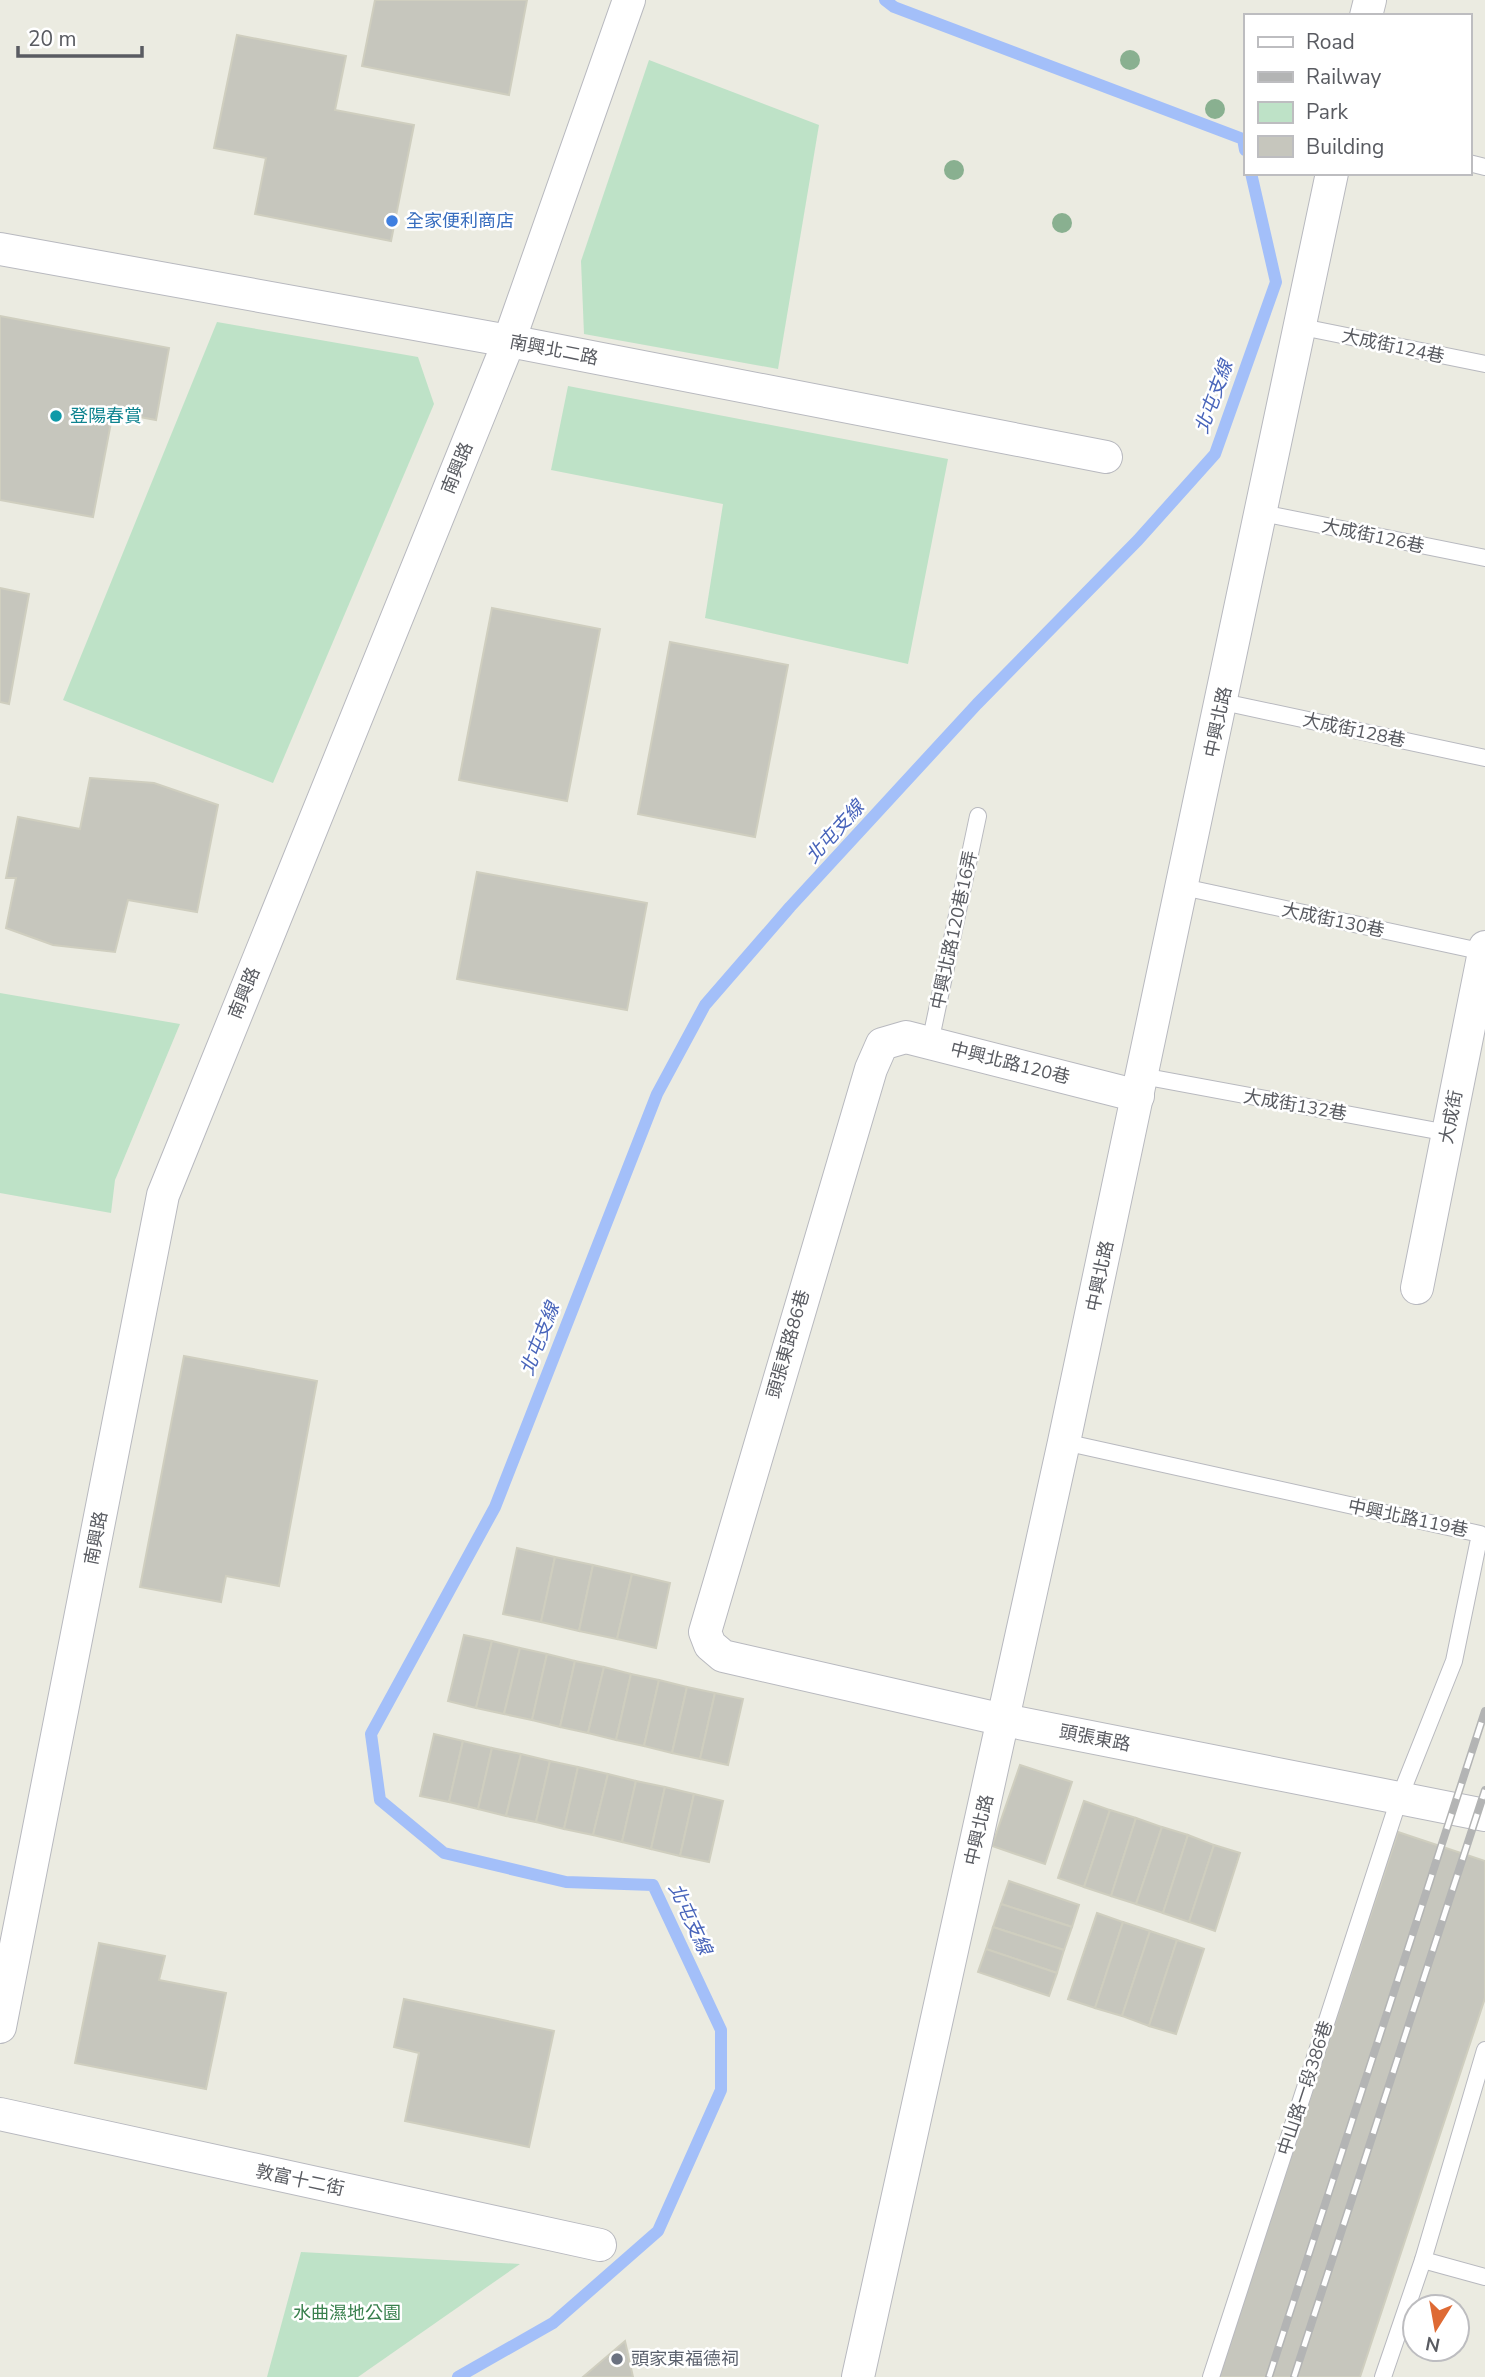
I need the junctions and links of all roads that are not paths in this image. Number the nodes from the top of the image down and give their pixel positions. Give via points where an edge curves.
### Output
1 (629, 0) edge
2 (1332, 175) edge
3 (0, 249) edge
4 (1302, 327) junction
5 (509, 341) junction
6 (1485, 364) edge
7 (1106, 457) dead end
8 (1262, 513) junction
9 (1485, 558) edge
10 (1223, 702) junction
11 (1485, 758) edge
12 (978, 817) dead end
13 (1183, 887) junction
14 (1484, 950) edge
15 (930, 1043) junction
16 (882, 1044) joint
17 (1140, 1086) junction
18 (1448, 1133) junction
19 (1417, 1288) dead end
20 (1064, 1442) junction
21 (710, 1645) joint
22 (1004, 1720) junction
23 (1399, 1799) junction
24 (1485, 1815) edge
25 (0, 2027) edge
26 (1485, 2053) edge
27 (0, 2114) edge
28 (600, 2245) dead end
29 (1423, 2260) junction
30 (1485, 2277) edge
31 (858, 2377) edge
32 (1211, 2377) edge
33 (1383, 2377) edge

1 - 5 street, 南興路
2 - 4 street, 中興北路
3 - 5 street, 南興北二路
4 - 6 lane, 大成街124巷
4 - 8 street, 中興北路
5 - 7 street, 南興北二路
5 - 25 street, 南興路 via 163,1195
8 - 9 lane, 大成街126巷
8 - 10 street, 中興北路
10 - 11 lane, 大成街128巷
10 - 13 street, 中興北路
12 - 15 lane, 中興北路120巷16弄
13 - 14 lane, 大成街130巷
13 - 17 street, 中興北路
14 - 18 street, 大成街
15 - 16 street, 中興北路120巷 via 906,1037
15 - 17 street, 中興北路120巷
16 - 21 street, 頭張東路86巷 via 813,1259 705,1632
17 - 18 lane, 大成街132巷
17 - 20 street, 中興北路
18 - 19 street, 大成街
20 - 22 street, 中興北路
20 - 23 lane, 中興北路119巷 via 1480,1534 1454,1661
21 - 22 street, 頭張東路 via 723,1656
22 - 23 street, 頭張東路
22 - 31 street, 中興北路
23 - 24 street, 頭張東路
23 - 32 lane, 中山路一段386巷
26 - 29 lane
27 - 28 street, 敦富十二街
29 - 30 lane
29 - 33 lane

